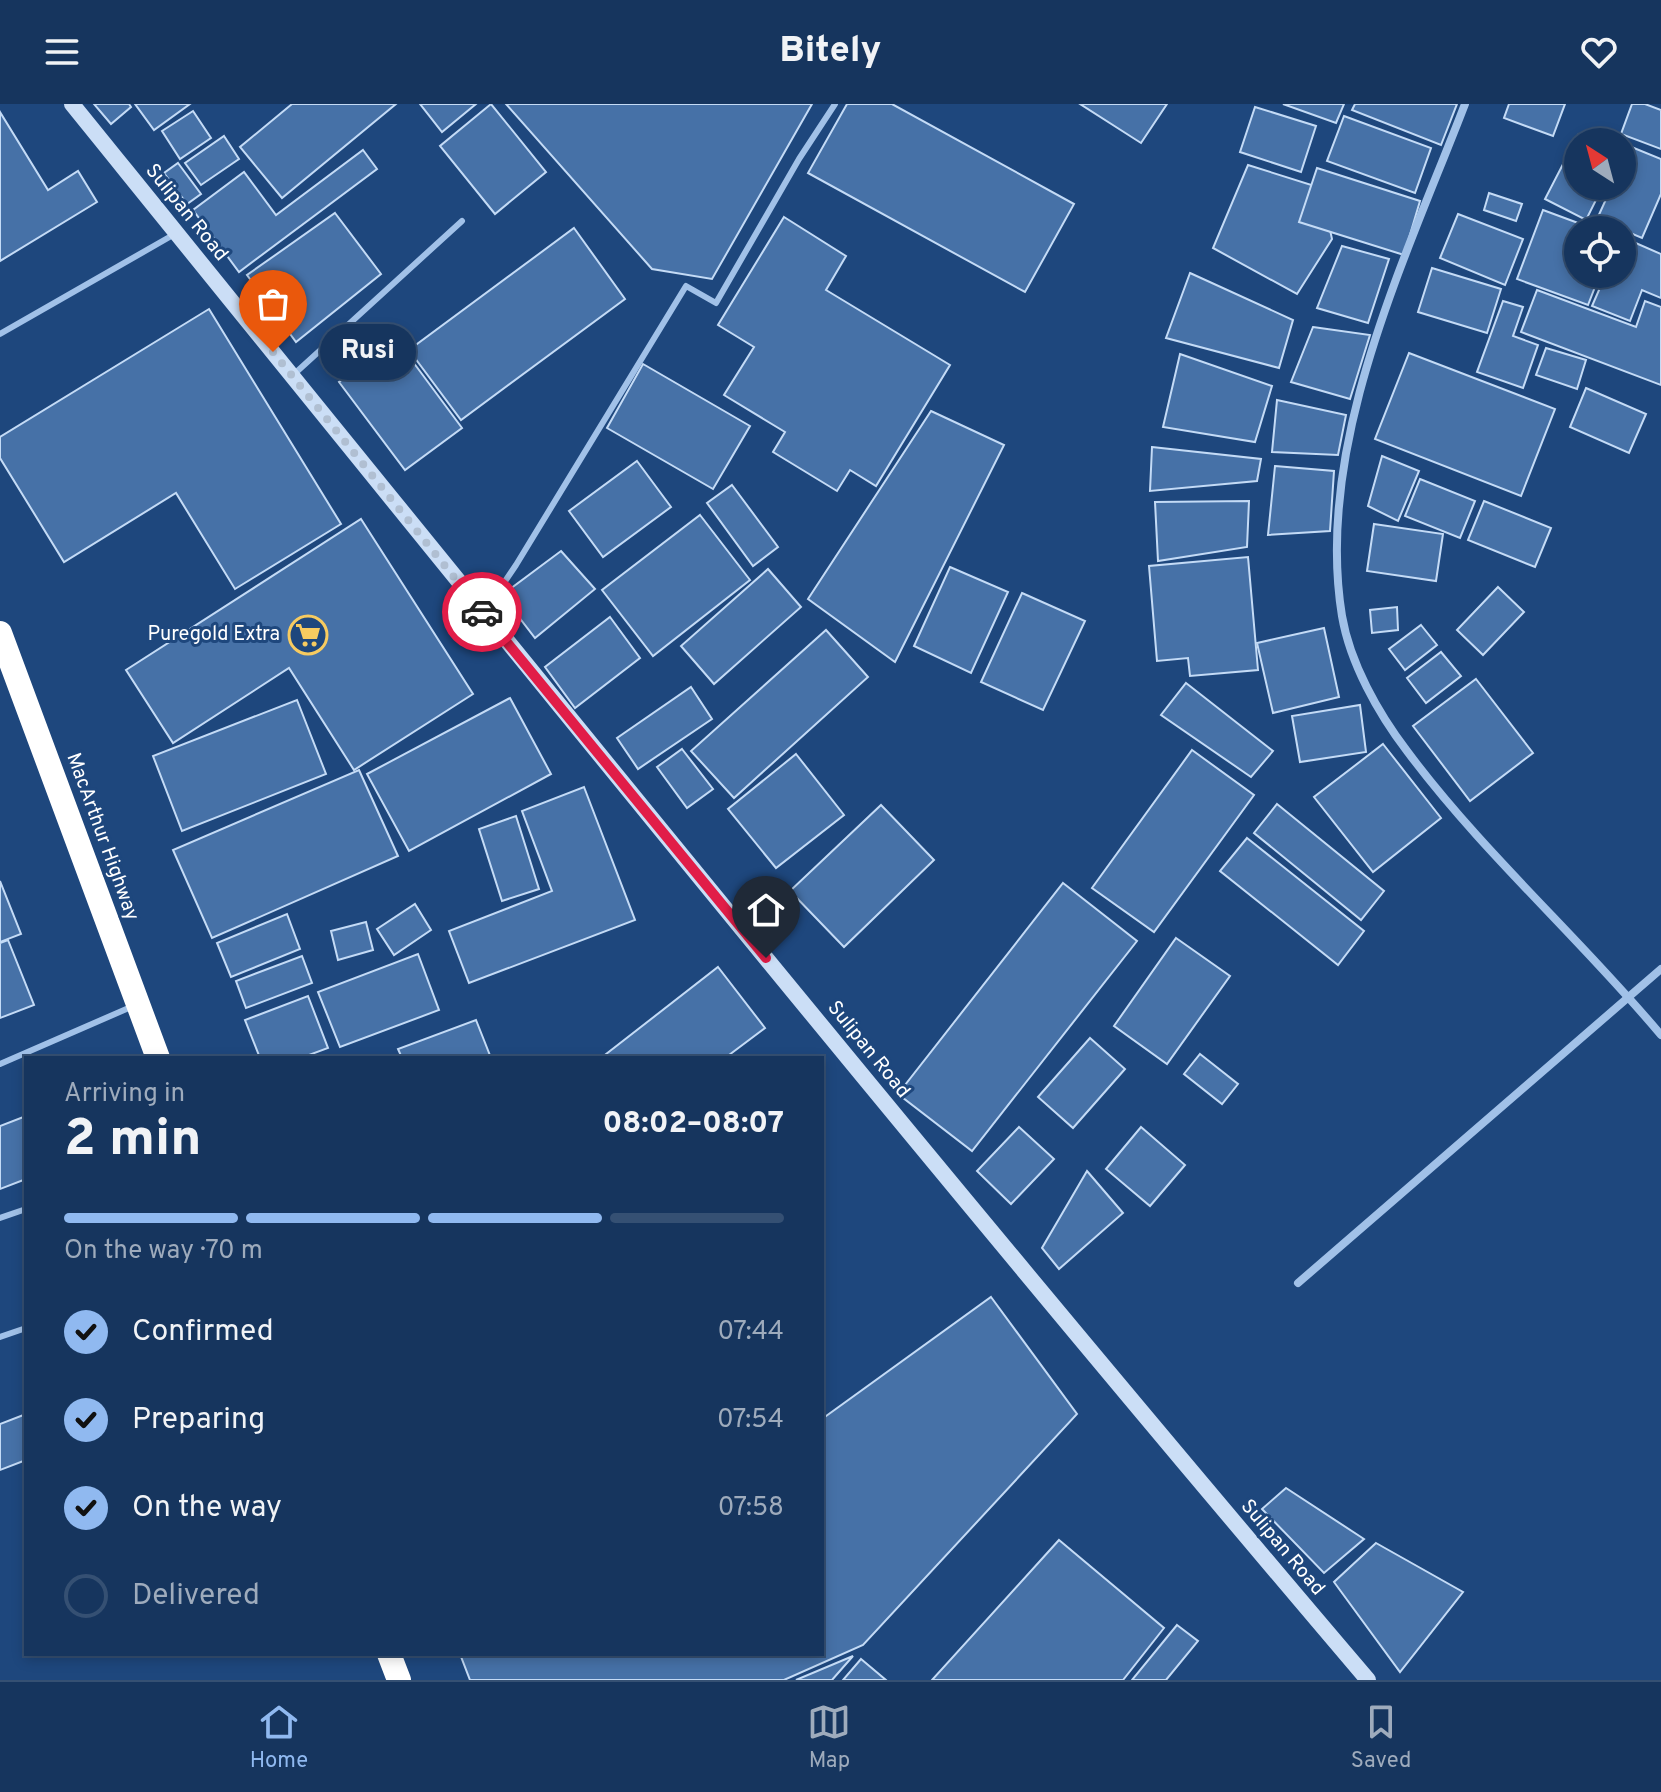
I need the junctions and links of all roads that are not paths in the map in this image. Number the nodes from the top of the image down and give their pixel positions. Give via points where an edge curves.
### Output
1 (72, 104) edge
2 (835, 104) edge
3 (1465, 104) edge
4 (462, 221) dead end
5 (176, 233) junction
6 (0, 334) edge
7 (292, 376) junction
8 (483, 614) junction
9 (0, 633) edge
10 (1661, 969) edge
11 (1629, 996) junction
12 (138, 1004) junction
13 (1661, 1035) edge
14 (157, 1056) edge
15 (0, 1064) edge
16 (24, 1210) edge
17 (0, 1218) edge
18 (1298, 1283) dead end
19 (24, 1329) edge
20 (0, 1337) edge
21 (390, 1656) edge
22 (399, 1680) edge
23 (1368, 1680) edge

1 - 5 street, Sulipan Road
2 - 8 lane via 716,303 686,286
3 - 11 street via 1386,309 1352,426 1340,508 1343,618 1375,701 1405,748 1452,808
4 - 7 lane
5 - 6 lane
5 - 7 street, Sulipan Road
7 - 8 street, Sulipan Road
8 - 23 street, Sulipan Road via 1140,1412
9 - 12 highway, MacArthur Highway
10 - 11 street
11 - 13 street
11 - 18 street
12 - 14 highway, MacArthur Highway
12 - 15 lane
16 - 17 lane
19 - 20 lane
21 - 22 highway

